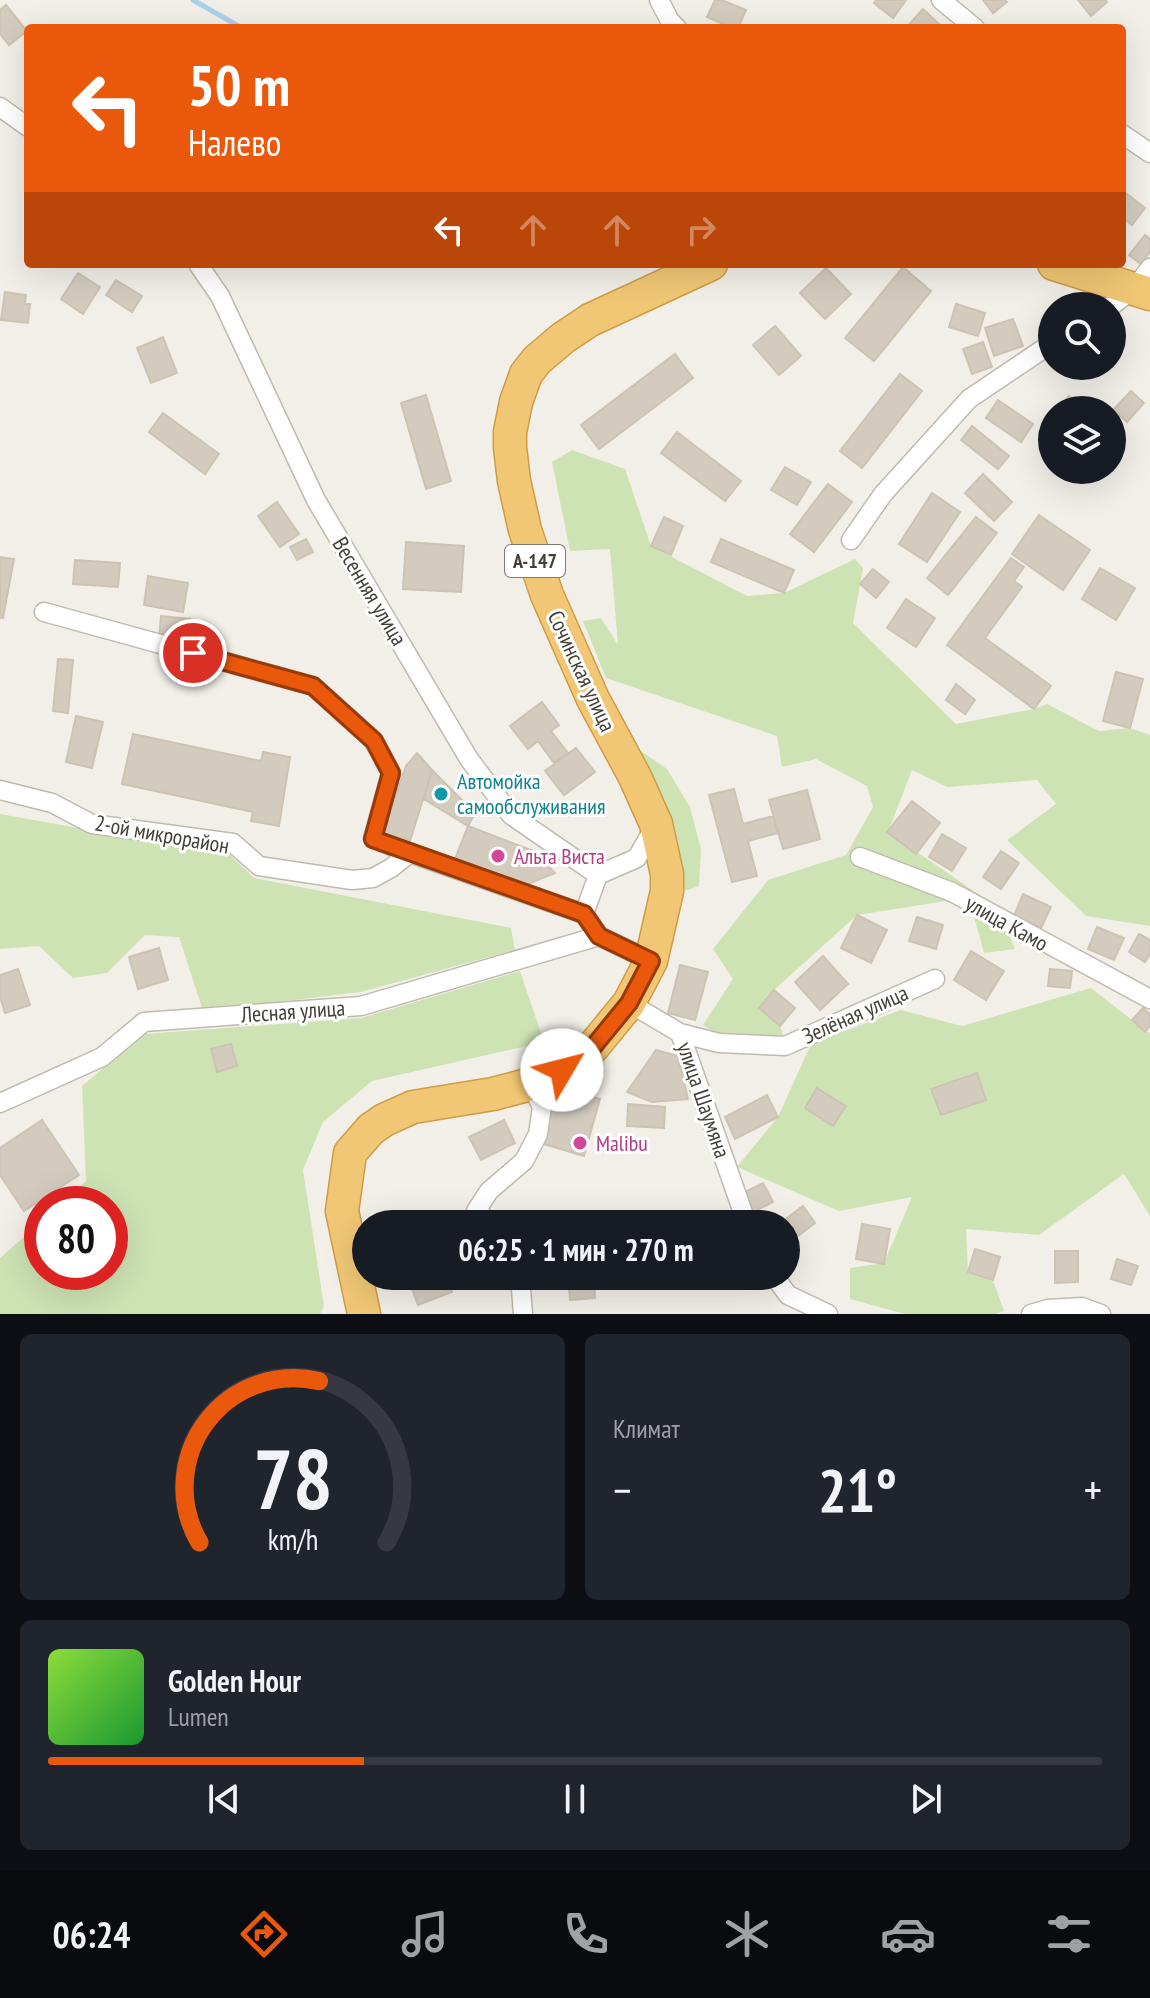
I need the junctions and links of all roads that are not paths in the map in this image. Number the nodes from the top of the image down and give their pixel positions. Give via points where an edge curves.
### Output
1 (659, 0) edge
2 (941, 0) edge
3 (673, 24) edge
4 (970, 24) edge
5 (0, 107) edge
6 (24, 124) edge
7 (1126, 137) edge
8 (1150, 153) edge
9 (201, 268) edge
10 (702, 268) edge
11 (1067, 268) edge
12 (1136, 289) edge
13 (1038, 352) edge
14 (851, 540) dead end
15 (44, 612) dead end
16 (0, 790) edge
17 (656, 824) junction
18 (410, 853) junction
19 (860, 857) dead end
20 (598, 875) junction
21 (584, 914) junction
22 (599, 936) junction
23 (654, 951) junction
24 (935, 979) dead end
25 (1150, 999) edge
26 (629, 1003) junction
27 (680, 1033) junction
28 (531, 1084) junction
29 (0, 1103) edge
30 (477, 1210) edge
31 (742, 1210) edge
32 (521, 1290) edge
33 (784, 1290) edge
34 (364, 1314) edge
35 (523, 1314) edge
36 (828, 1314) edge
37 (1031, 1314) edge
38 (1101, 1314) edge

1 - 3 street
2 - 4 street
5 - 6 street
7 - 8 street
9 - 20 street, Весенняя улица via 220,296 316,500 469,759 511,815
10 - 17 highway, Сочинская улица / А-147 via 590,320 537,360 526,374 510,432 525,530 547,595
11 - 12 highway
13 - 14 street via 969,399 883,494
15 - 18 street via 313,686 374,741 391,773 373,839
16 - 18 street, 2-ой микрорайон via 52,803 92,824 233,843 259,866 352,880 373,878
17 - 20 street via 637,858
17 - 23 highway, Сочинская улица / А-147 via 667,891
18 - 21 street
19 - 25 street, улица Камо via 952,892
20 - 21 street
21 - 22 street
22 - 23 street
22 - 29 street, Лесная улица via 361,1006 144,1022 102,1057
23 - 26 highway, А-147
24 - 27 street, Зелёная улица via 785,1046 719,1043
26 - 27 street, улица Шаумяна
26 - 28 highway, А-147 via 593,1047
27 - 31 street, улица Шаумяна
28 - 30 street via 542,1107 538,1134 524,1161 489,1191
28 - 34 highway, А-147 via 413,1107 371,1129 350,1153 342,1211
32 - 35 street
33 - 36 street
37 - 38 street via 1082,1307

